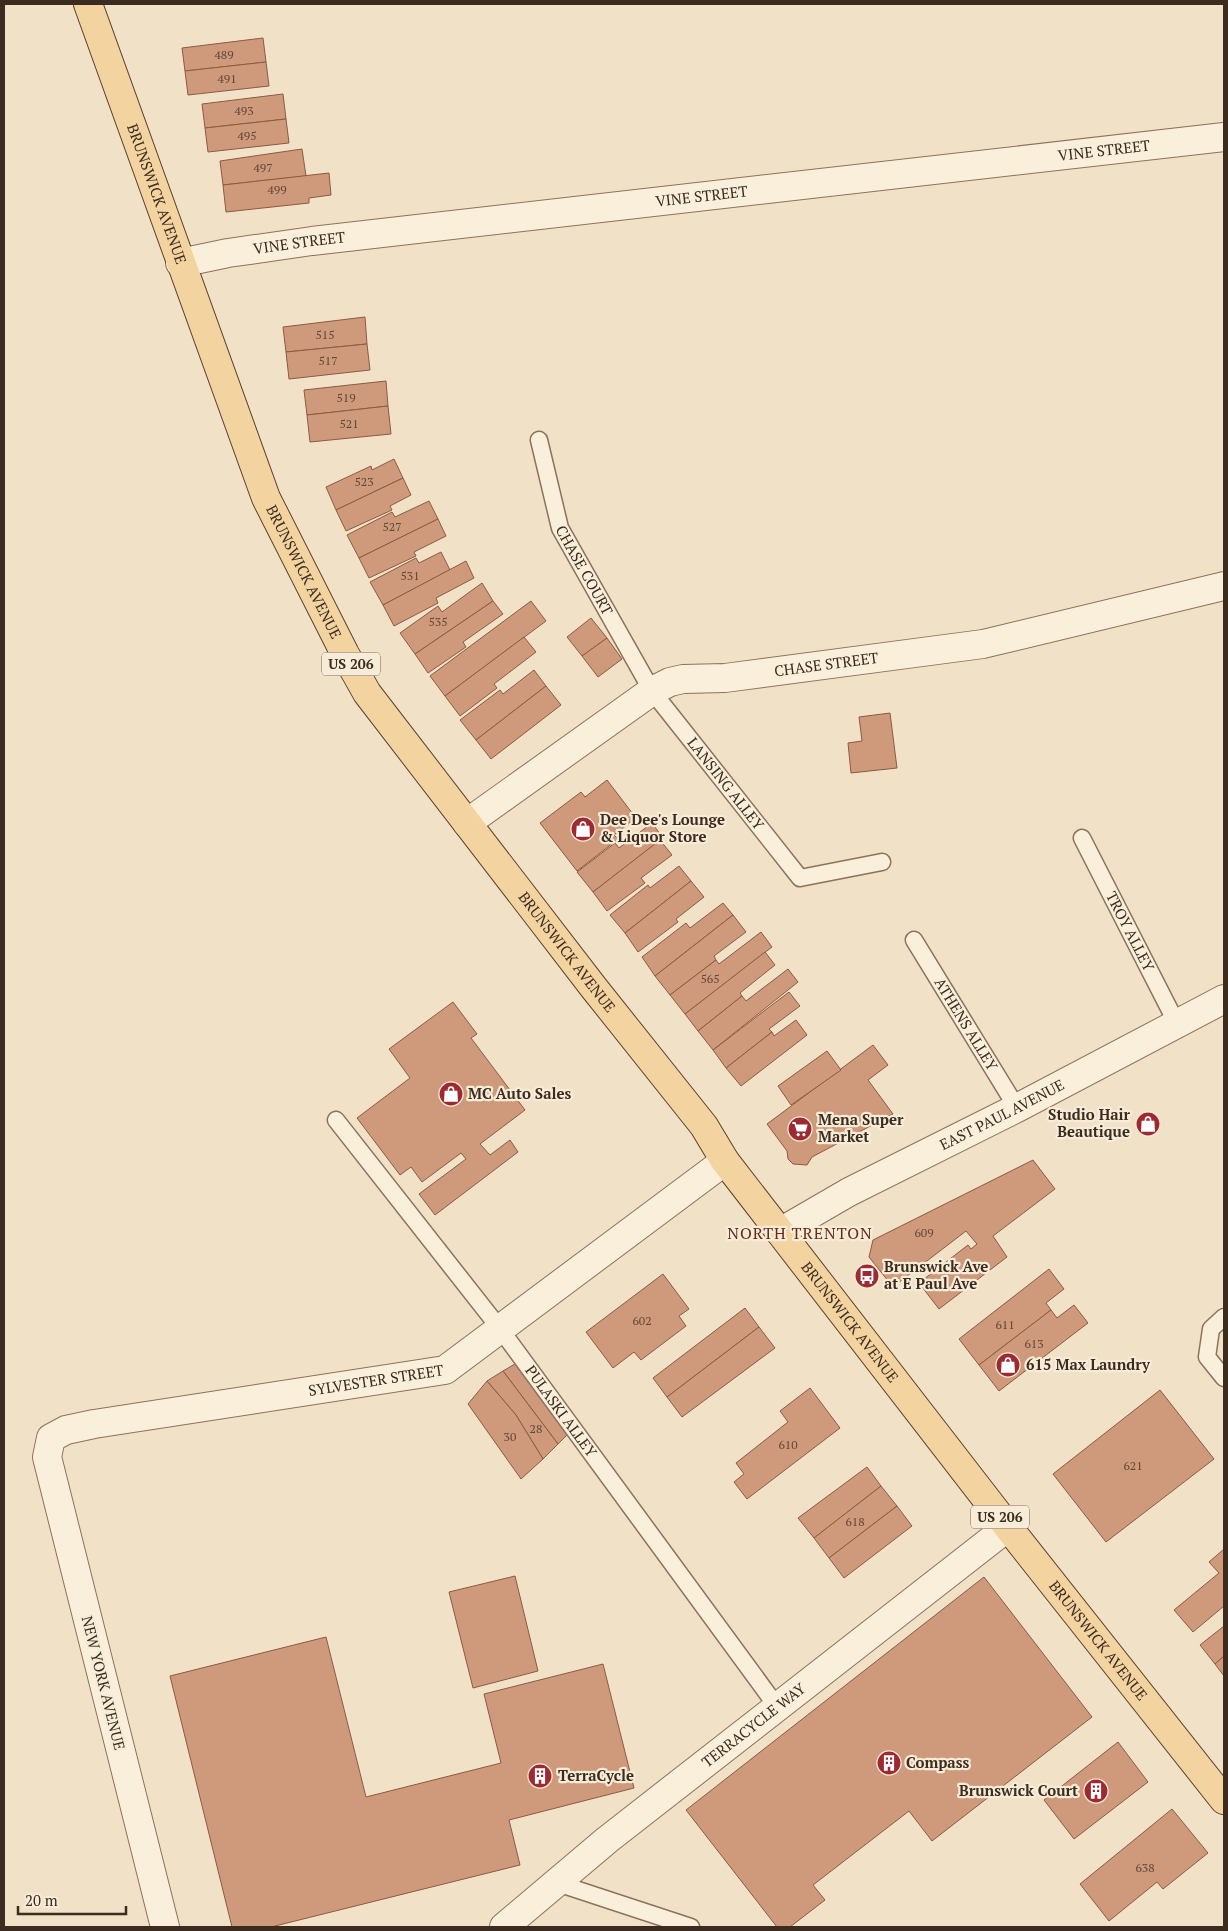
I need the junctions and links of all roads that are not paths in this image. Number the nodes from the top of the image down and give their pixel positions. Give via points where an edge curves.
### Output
1 (88, 4) edge
2 (1224, 136) edge
3 (180, 263) junction
4 (539, 440) dead end
5 (1224, 586) edge
6 (652, 691) junction
7 (467, 823) junction
8 (1082, 838) dead end
9 (882, 862) dead end
10 (914, 940) dead end
11 (1224, 999) edge
12 (1177, 1024) junction
13 (1017, 1108) junction
14 (336, 1120) dead end
15 (725, 1161) junction
16 (780, 1232) junction
17 (1224, 1316) edge
18 (501, 1330) junction
19 (1224, 1378) edge
20 (51, 1438) joint
21 (1008, 1527) junction
22 (778, 1708) junction
23 (1224, 1800) edge
24 (557, 1883) junction
25 (165, 1927) edge
26 (504, 1927) edge
27 (691, 1927) edge

1 - 3 main road, BRUNSWICK AVENUE / US 206
2 - 3 street, VINE STREET via 312,241
3 - 7 main road, BRUNSWICK AVENUE / US 206 via 266,498 345,654 367,693
4 - 6 lane, CHASE COURT via 560,528
5 - 6 street, CHASE STREET via 983,644 725,678 683,679
6 - 7 street, CHASE STREET
6 - 9 lane, LANSING ALLEY via 800,878
7 - 15 main road, BRUNSWICK AVENUE / US 206 via 704,1126
8 - 12 lane, TROY ALLEY
10 - 13 lane, ATHENS ALLEY
11 - 12 street, EAST PAUL AVENUE
12 - 13 street, EAST PAUL AVENUE
13 - 16 street, EAST PAUL AVENUE via 848,1192
14 - 18 lane, PULASKI ALLEY
15 - 16 main road, BRUNSWICK AVENUE / US 206
15 - 18 street, SYLVESTER STREET
16 - 21 main road, BRUNSWICK AVENUE / US 206
17 - 19 lane via 1211,1329 1208,1357
18 - 20 street, SYLVESTER STREET via 445,1370 94,1424 66,1430
18 - 22 lane, PULASKI ALLEY
20 - 25 street, NEW YORK AVENUE via 47,1457 49,1466
21 - 22 street, TERRACYCLE WAY
21 - 23 main road, BRUNSWICK AVENUE / US 206
22 - 24 street, TERRACYCLE WAY via 607,1840
24 - 26 street, TERRACYCLE WAY
24 - 27 lane

